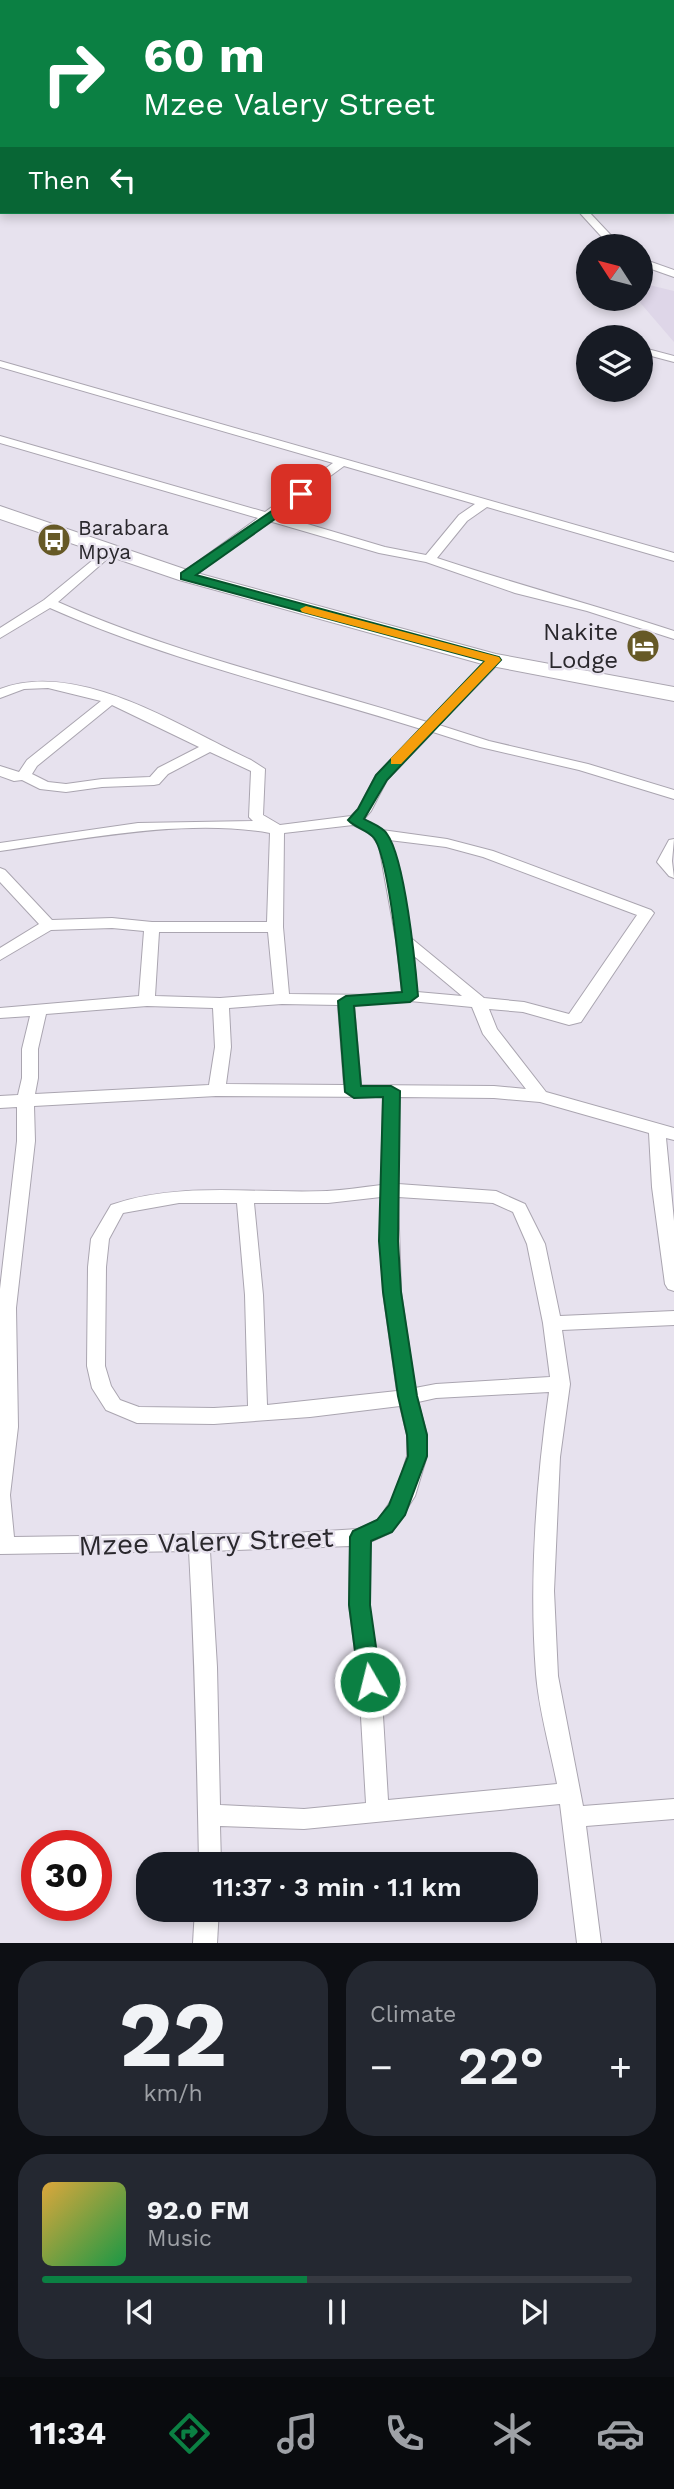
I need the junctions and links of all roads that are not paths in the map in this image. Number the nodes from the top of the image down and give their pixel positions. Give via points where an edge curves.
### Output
1 (586, 214) edge
2 (605, 234) edge
3 (653, 266) edge
4 (674, 274) edge
5 (653, 353) edge
6 (674, 359) edge
7 (0, 364) edge
8 (0, 439) edge
9 (343, 461) junction
10 (483, 504) junction
11 (271, 515) junction
12 (3, 516) edge
13 (110, 550) junction
14 (674, 557) edge
15 (429, 559) junction
16 (186, 576) junction
17 (49, 603) junction
18 (0, 634) edge
19 (674, 635) edge
20 (495, 660) junction
21 (0, 694) edge
22 (674, 694) edge
23 (109, 701) junction
24 (430, 726) junction
25 (210, 747) junction
26 (0, 770) edge
27 (24, 775) junction
28 (674, 795) edge
29 (355, 820) junction
30 (277, 830) junction
31 (380, 834) junction
32 (674, 843) edge
33 (0, 847) edge
34 (0, 873) edge
35 (674, 873) edge
36 (48, 925) junction
37 (152, 927) junction
38 (275, 928) junction
39 (404, 940) junction
40 (0, 955) edge
41 (410, 996) junction
42 (282, 999) junction
43 (147, 1001) junction
44 (346, 1001) junction
45 (478, 1001) junction
46 (220, 1003) junction
47 (39, 1011) junction
48 (0, 1013) edge
49 (216, 1090) junction
50 (391, 1091) junction
51 (354, 1092) junction
52 (540, 1096) junction
53 (25, 1100) junction
54 (0, 1102) edge
55 (665, 1132) edge
56 (389, 1190) junction
57 (245, 1198) junction
58 (674, 1284) edge
59 (4, 1308) edge
60 (674, 1318) edge
61 (552, 1324) junction
62 (560, 1384) junction
63 (407, 1396) junction
64 (258, 1411) junction
65 (4, 1427) edge
66 (360, 1537) junction
67 (200, 1544) junction
68 (2, 1546) edge
69 (569, 1793) junction
70 (674, 1808) edge
71 (378, 1812) junction
72 (207, 1815) junction
73 (574, 1817) junction
74 (209, 1852) edge
75 (206, 1922) edge
76 (205, 1943) edge
77 (589, 1943) edge

1 - 2 street
3 - 4 street
5 - 6 street
7 - 9 street
8 - 11 street
9 - 10 street
9 - 11 street
10 - 14 street
10 - 15 street via 463,518
11 - 15 street via 383,550
11 - 16 street
12 - 13 highway
13 - 16 highway
13 - 17 street
15 - 19 street
16 - 20 highway
17 - 18 street
17 - 24 street via 94,623 276,683
20 - 22 highway
20 - 24 street
21 - 23 street via 19,684 39,683
23 - 25 street via 160,720
23 - 27 street via 32,763
24 - 28 street
24 - 29 street via 381,778
25 - 27 street via 163,771 154,781 66,788 45,786
25 - 30 street via 258,769 256,817
26 - 27 street via 14,777
29 - 30 street
29 - 31 street
30 - 33 street via 244,824 138,827
30 - 38 street
31 - 39 street via 388,853
31 - 45 street via 447,843 508,859 646,913 572,1020
32 - 35 street via 664,862
34 - 36 street
36 - 37 street
36 - 40 street
37 - 38 street
37 - 43 street
38 - 42 street
39 - 41 street
39 - 45 street
41 - 44 street
41 - 45 street
42 - 44 street
42 - 46 street
43 - 46 street
43 - 47 street
44 - 51 street
45 - 52 street via 489,1030
46 - 49 street via 224,1052
47 - 48 street
47 - 53 street
49 - 51 street
49 - 53 street
50 - 51 street
50 - 52 street
50 - 56 street, Mzee Valery Street
52 - 55 street
53 - 54 street
53 - 59 street via 26,1141
55 - 58 street via 658,1177
56 - 57 street via 328,1197
56 - 61 street via 496,1197 519,1208 536,1244
56 - 63 street, Mzee Valery Street via 392,1292
57 - 64 street
57 - 64 street via 179,1197 117,1209 100,1238 96,1366 113,1405 137,1415 214,1416
59 - 65 street
60 - 61 street
61 - 62 street
62 - 63 street
62 - 69 street via 550,1457 544,1591 547,1676
63 - 64 street
63 - 66 street, Mzee Valery Street via 418,1456 405,1496 385,1526
65 - 68 street
66 - 67 street, Mzee Valery Street
66 - 71 street via 359,1605 370,1682
67 - 68 street, Mzee Valery Street
67 - 72 street
69 - 71 street
69 - 73 street
70 - 73 street
71 - 72 street via 304,1819
72 - 74 street
73 - 77 street
75 - 76 street

